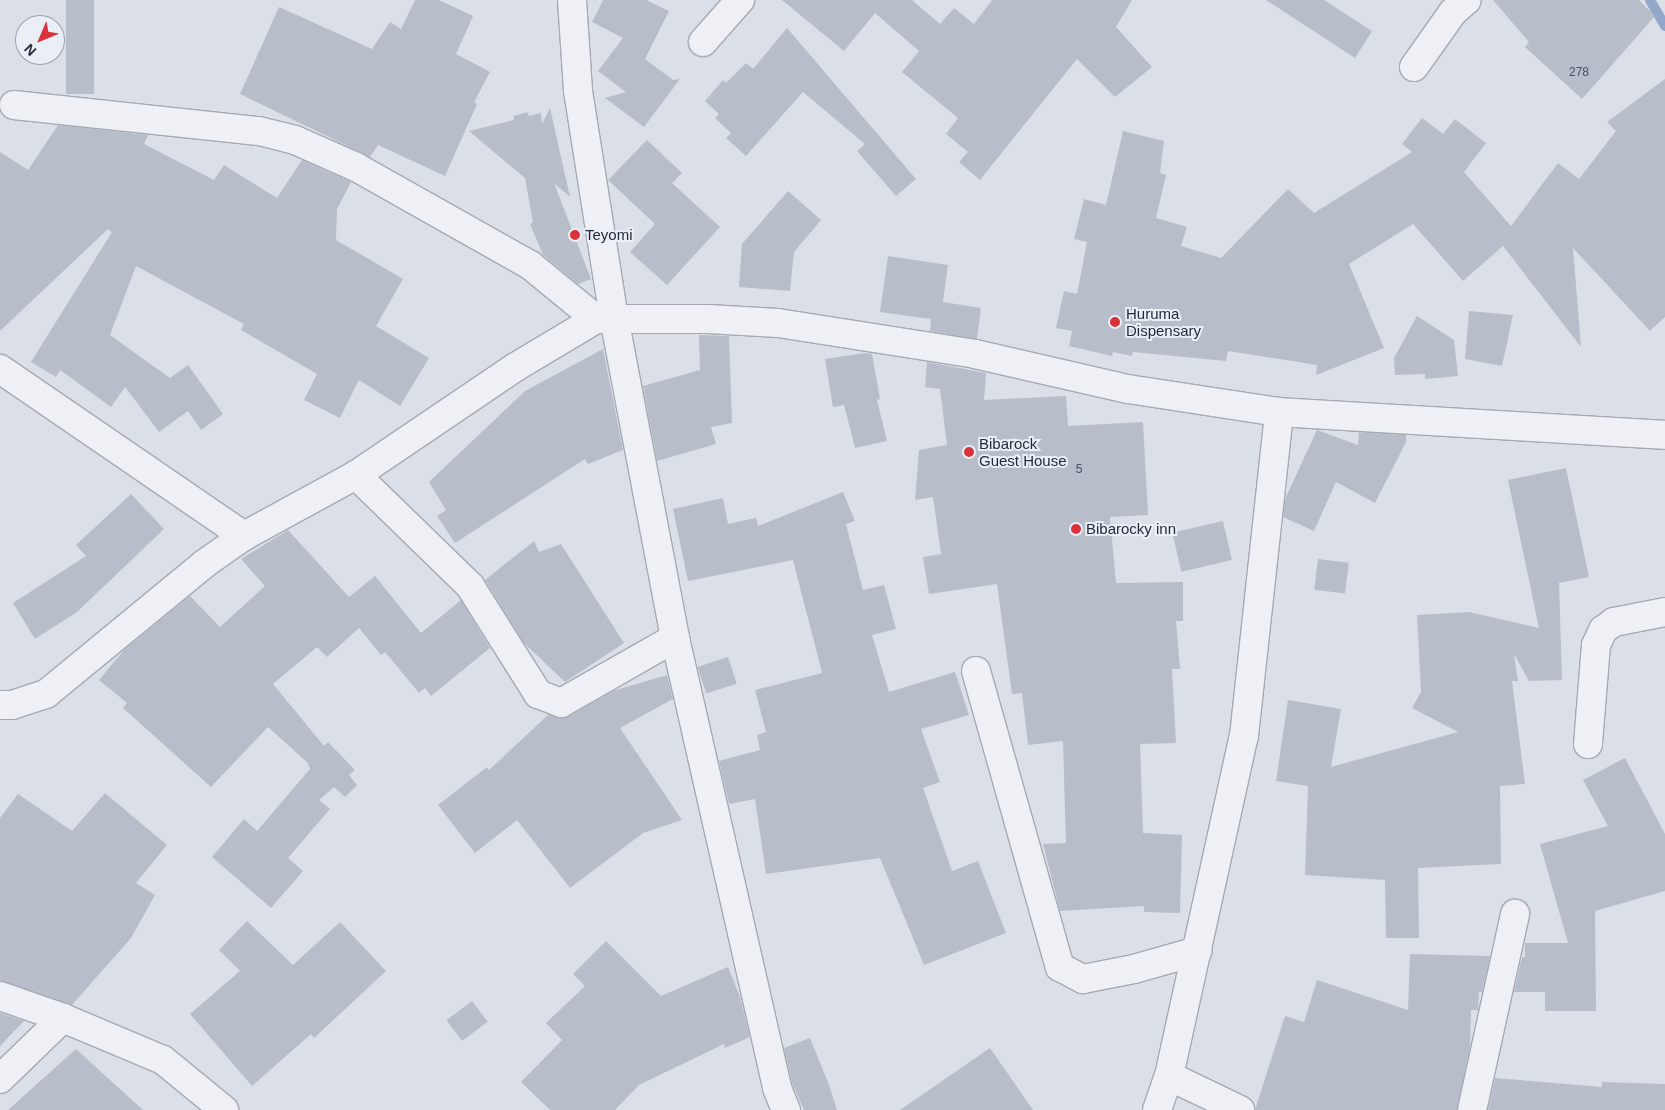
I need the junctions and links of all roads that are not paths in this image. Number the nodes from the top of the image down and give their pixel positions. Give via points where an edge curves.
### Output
1 (572, 0) edge
2 (740, 0) edge
3 (1467, 0) edge
4 (703, 42) dead end
5 (1414, 67) dead end
6 (14, 105) dead end
7 (605, 319) junction
8 (0, 368) edge
9 (1279, 412) junction
10 (1665, 435) edge
11 (356, 475) junction
12 (244, 536) junction
13 (1665, 612) edge
14 (675, 638) junction
15 (976, 671) dead end
16 (0, 705) edge
17 (1588, 744) dead end
18 (1515, 914) dead end
19 (1197, 951) junction
20 (0, 996) edge
21 (63, 1018) junction
22 (1169, 1076) junction
23 (0, 1079) edge
24 (224, 1110) edge
25 (786, 1110) edge
26 (1157, 1110) edge
27 (1240, 1110) edge
28 (1472, 1110) edge

1 - 7 street via 578,91
2 - 4 street
3 - 5 street via 1453,12
6 - 7 street via 259,130 295,140 356,167 530,265
7 - 9 street via 778,323 976,354 1128,389
7 - 11 street via 514,368
7 - 14 street
8 - 12 street
9 - 10 street
9 - 19 street via 1244,736
11 - 12 street
11 - 14 street via 470,586 538,694 561,703
12 - 16 street via 204,564 46,694 12,705
13 - 17 street via 1614,622 1603,630 1596,645
14 - 25 street via 776,1088
15 - 19 street via 1060,966 1084,978
18 - 28 street
19 - 22 street
20 - 21 street
21 - 23 street
21 - 24 street via 163,1060
22 - 26 street
22 - 27 street

